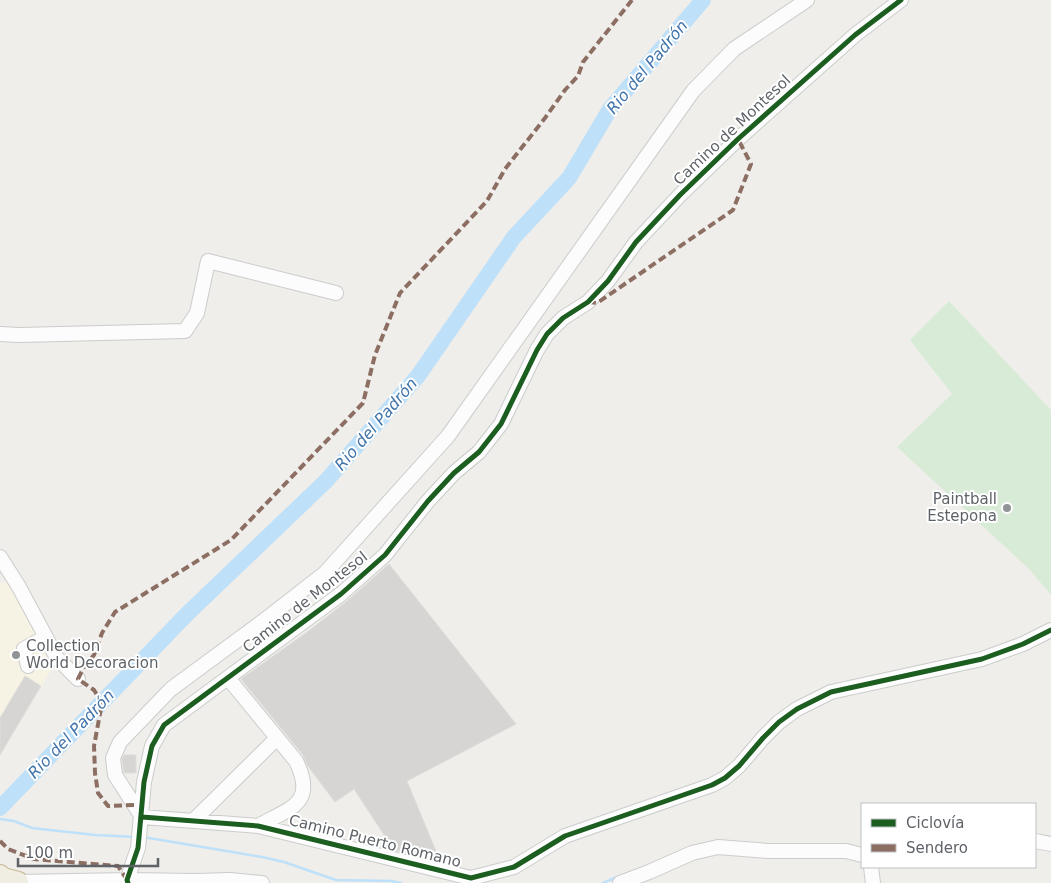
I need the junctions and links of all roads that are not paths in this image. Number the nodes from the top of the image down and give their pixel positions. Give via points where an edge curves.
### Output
1 (807, 0) edge
2 (900, 0) edge
3 (336, 293) dead end
4 (0, 334) edge
5 (0, 557) edge
6 (1051, 630) edge
7 (46, 637) junction
8 (237, 640) junction
9 (254, 659) junction
10 (28, 666) dead end
11 (228, 678) junction
12 (78, 679) dead end
13 (277, 738) junction
14 (142, 817) junction
15 (193, 821) junction
16 (258, 826) junction
17 (1036, 841) edge
18 (1051, 844) edge
19 (861, 856) edge
20 (871, 868) edge
21 (0, 875) edge
22 (459, 878) edge
23 (128, 881) edge
24 (17, 883) edge
25 (262, 883) edge
26 (620, 883) edge
27 (873, 883) edge

1 - 8 street, Camino de Montesol via 734,49 693,91 448,436 325,574
2 - 9 street, Camino de Montesol via 855,35 738,140 636,242 608,282 547,334 502,424 479,452 428,501 385,555 341,594
3 - 4 street via 208,261 197,312 185,331
5 - 7 street
6 - 22 street, Camino Puerto Romano via 982,659 831,692 779,722 739,766 712,785 565,836 514,867
7 - 10 street via 24,649
7 - 12 street via 58,658
8 - 9 street, Camino de Montesol via 257,642 259,648
8 - 14 street, Camino de Montesol via 171,689 120,742 113,758 115,775
9 - 11 street, Camino de Montesol
11 - 13 street
11 - 14 street, Camino de Montesol via 164,725 152,746 144,782
13 - 15 street
13 - 16 street via 296,761 304,789 293,807
14 - 15 street, Camino Puerto Romano
14 - 23 street, Camino de Montesol via 138,848
15 - 16 street, Camino Puerto Romano
16 - 22 street, Camino Puerto Romano
17 - 18 street
19 - 26 street via 846,851 718,847 692,852
20 - 27 street
21 - 24 highway
23 - 24 street
23 - 25 street via 230,880

